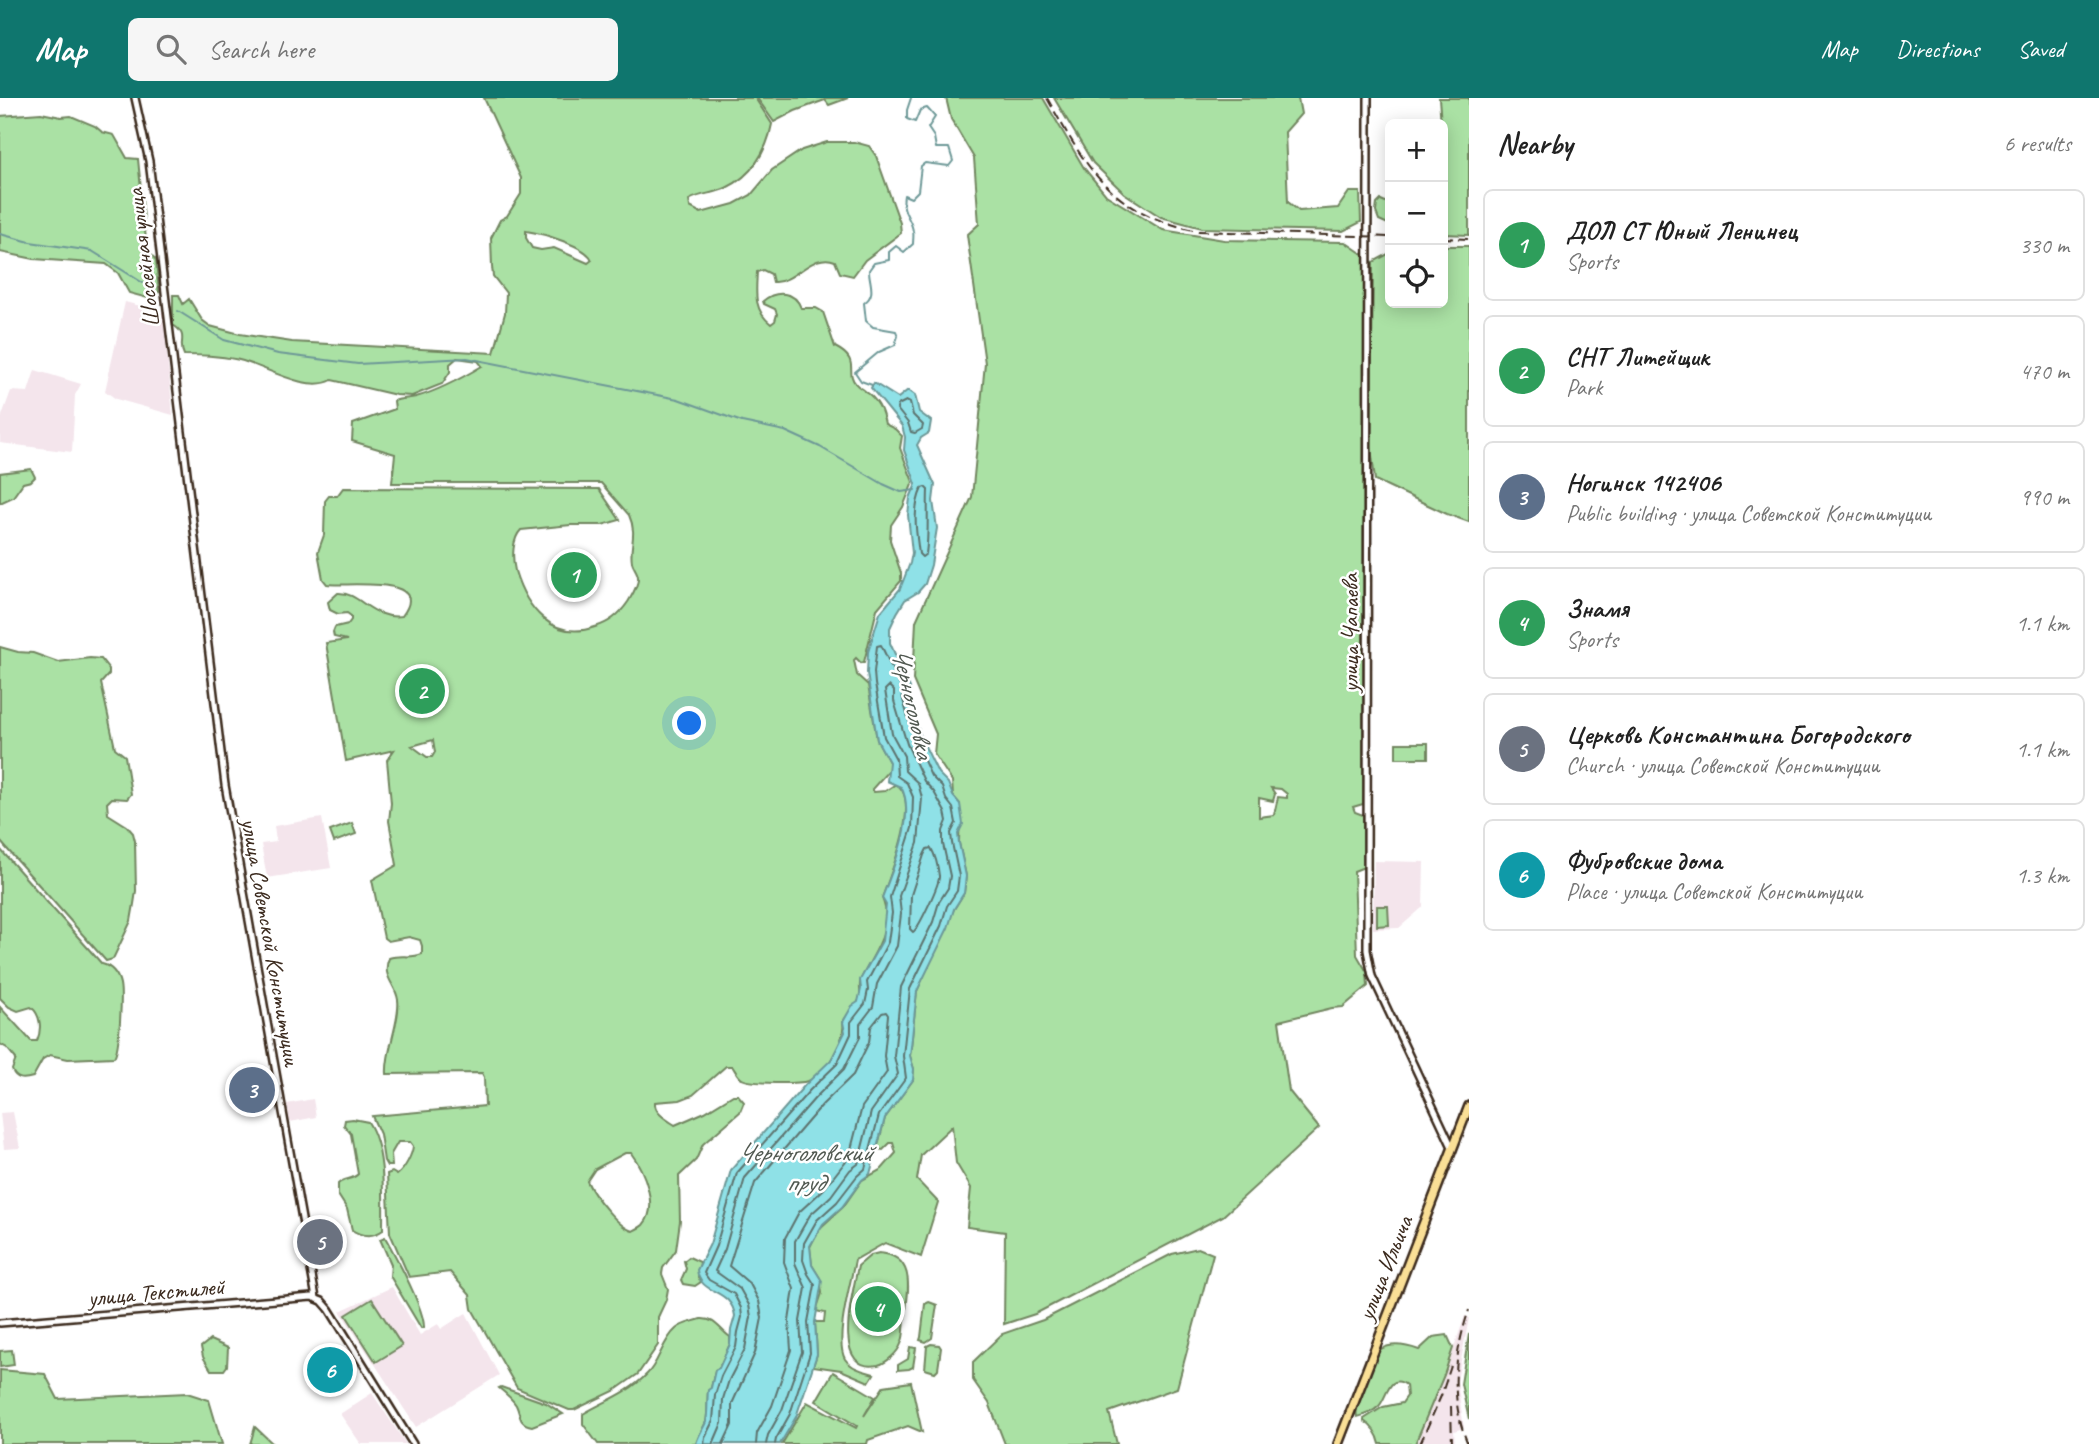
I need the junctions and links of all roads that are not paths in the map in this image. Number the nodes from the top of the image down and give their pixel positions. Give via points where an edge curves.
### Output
1 (135, 98) edge
2 (1368, 98) edge
3 (180, 415) joint
4 (1469, 1105) edge
5 (1453, 1149) junction
6 (316, 1298) junction
7 (0, 1323) edge
8 (414, 1444) edge
9 (1338, 1444) edge

1 - 3 street, Шоссейная улица via 149,161
2 - 5 street, улица Чапаева via 1367,950 1372,976
3 - 6 street, улица Советской Конституции via 225,785
4 - 5 main road, улица Ильича
5 - 9 main road, улица Ильича
6 - 7 street, улица Текстилей
6 - 8 street via 329,1309

